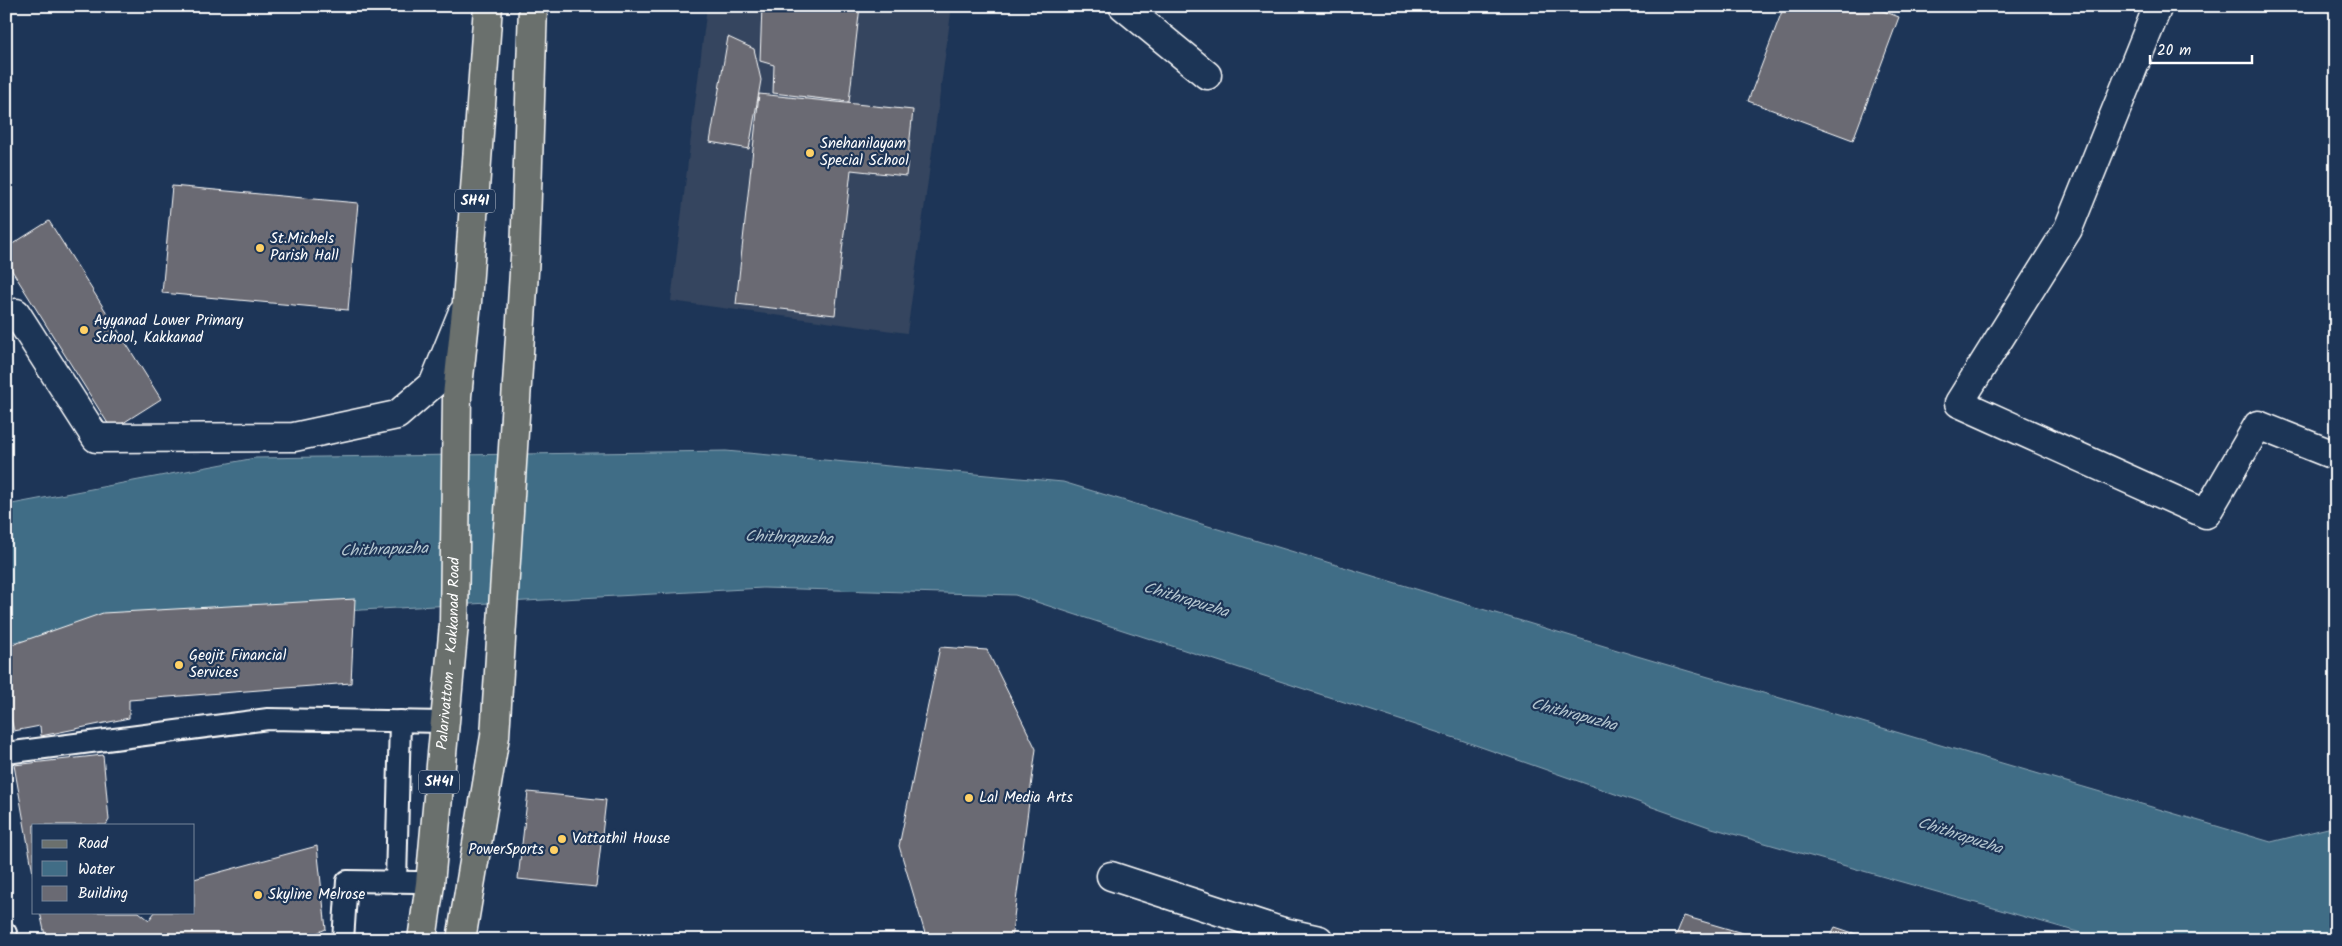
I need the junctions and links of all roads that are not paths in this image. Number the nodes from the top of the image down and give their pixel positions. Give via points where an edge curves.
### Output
1 (488, 6) edge
2 (533, 6) edge
3 (1123, 6) edge
4 (2158, 6) edge
5 (1207, 75) dead end
6 (467, 302) junction
7 (16, 312) dead end
8 (2336, 456) edge
9 (400, 721) junction
10 (445, 722) junction
11 (6, 753) edge
12 (1111, 876) dead end
13 (396, 882) junction
14 (430, 884) junction
15 (6, 933) edge
16 (1282, 936) edge
17 (8, 940) edge
18 (343, 940) edge
19 (422, 940) edge
20 (461, 940) edge
21 (1319, 940) edge

1 - 6 main road, SH41
2 - 20 main road via 525,256 496,736
3 - 5 street
4 - 8 street via 2068,229 1959,404 2206,514 2258,426
6 - 7 street via 434,383 397,415 294,436 96,438
6 - 10 main road, Palarivattom - Kakkanad Road / SH41 via 457,396 454,624
9 - 10 lane
9 - 11 lane via 268,719
9 - 13 lane
10 - 14 main road, Palarivattom - Kakkanad Road / SH41
12 - 16 street
13 - 14 lane
13 - 18 lane via 347,881
14 - 19 main road, Palarivattom - Kakkanad Road / SH41
15 - 17 lane
16 - 21 street

